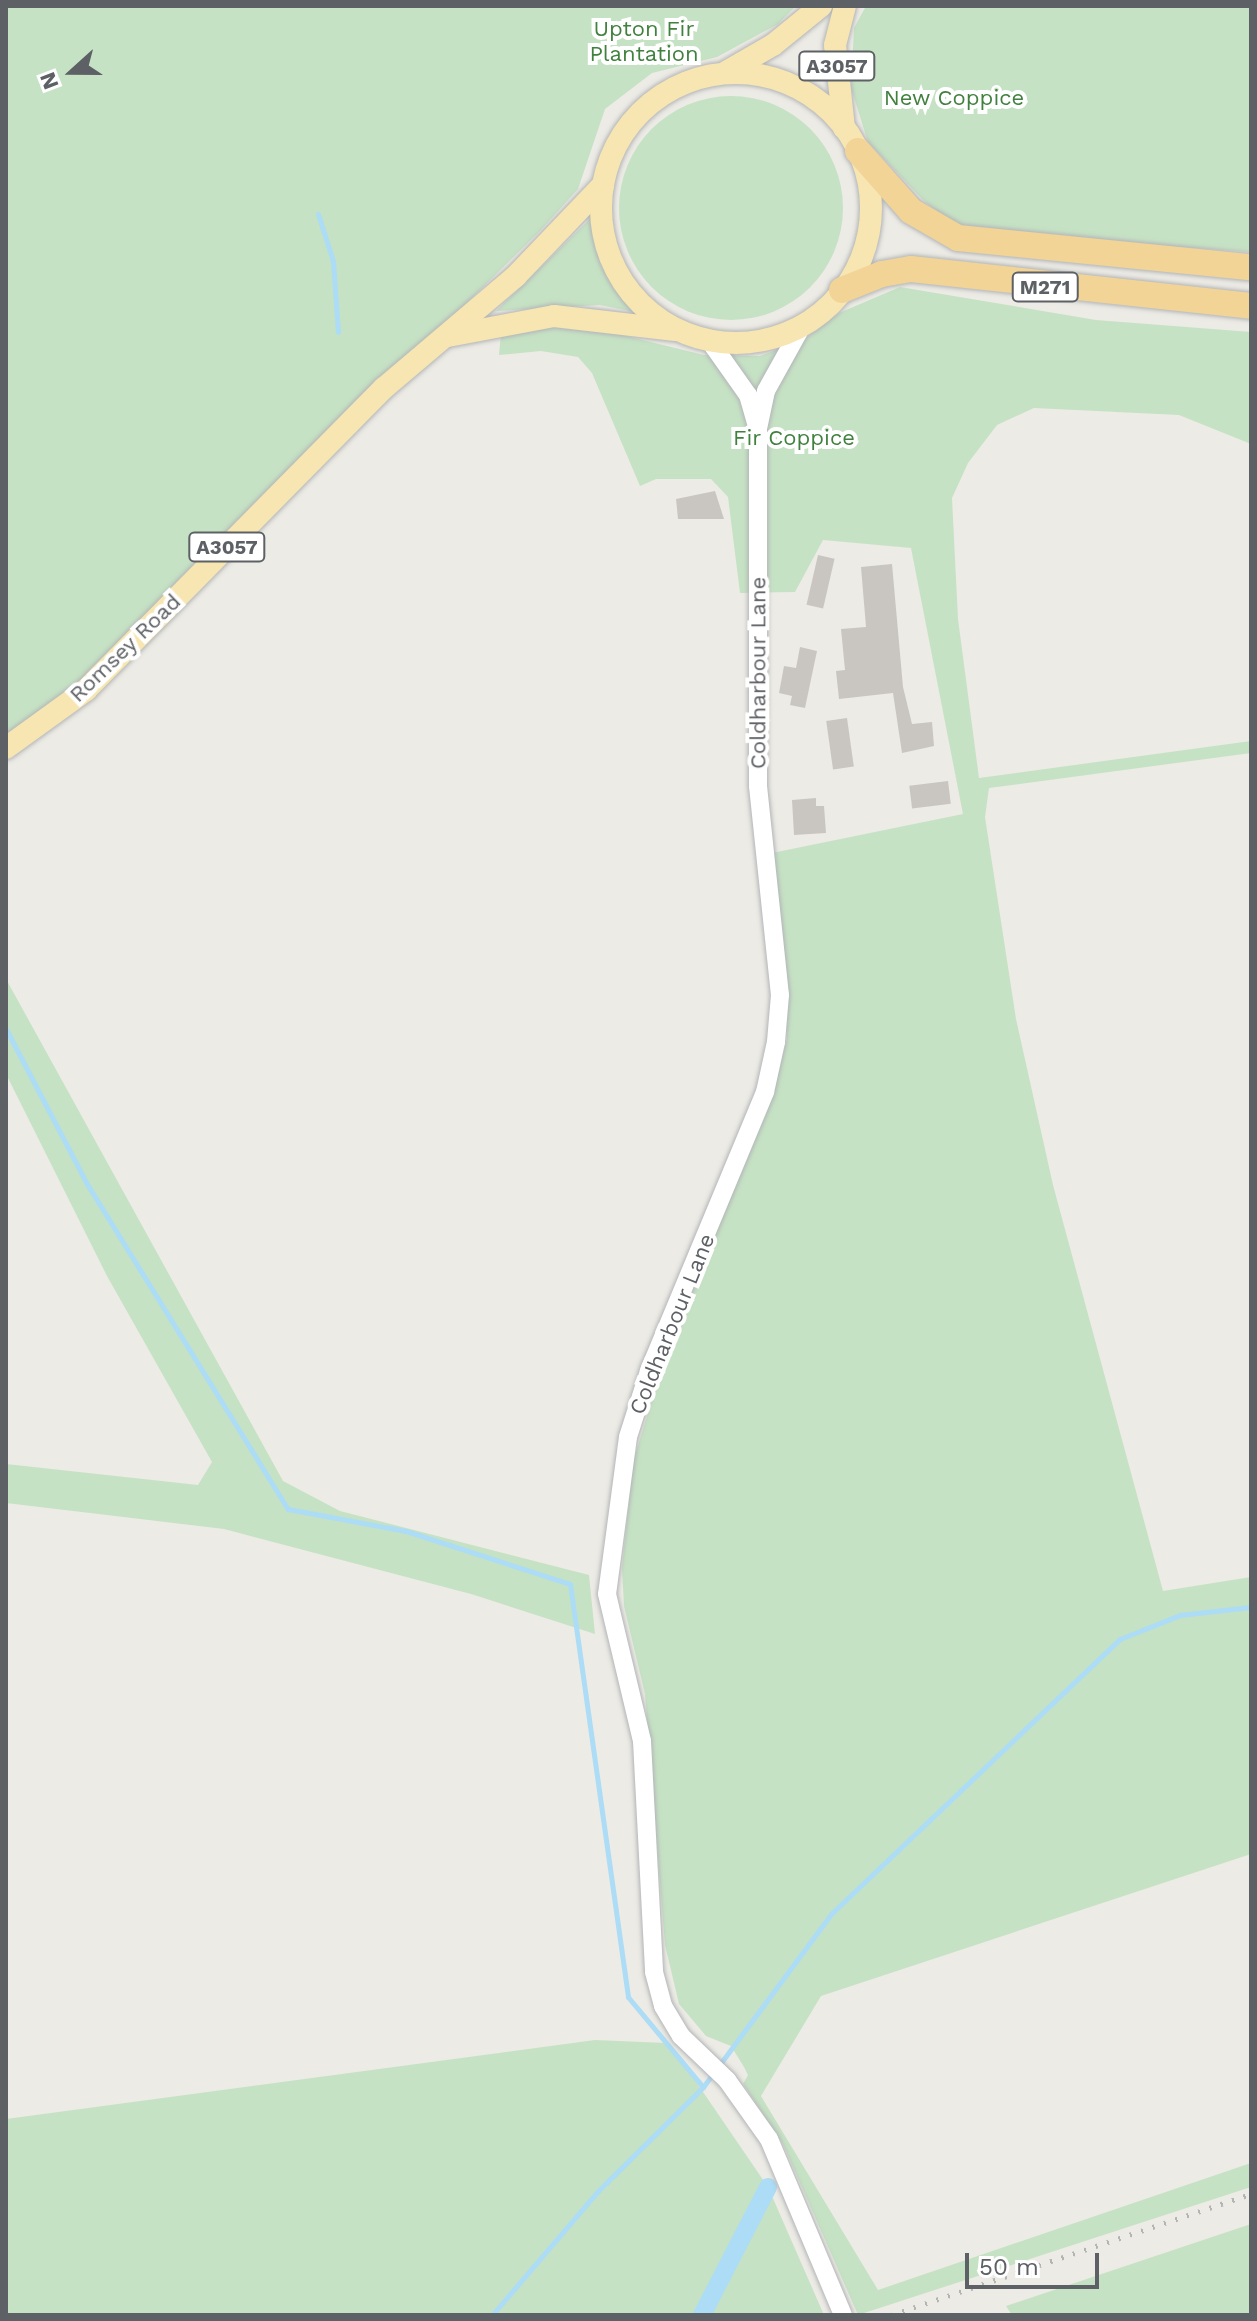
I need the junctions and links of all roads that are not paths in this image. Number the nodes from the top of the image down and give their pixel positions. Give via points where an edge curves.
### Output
1 (821, 6) edge
2 (845, 6) edge
3 (725, 73) junction
4 (844, 128) junction
5 (858, 151) junction
6 (603, 185) junction
7 (1251, 267) edge
8 (842, 290) junction
9 (1251, 306) edge
10 (802, 326) junction
11 (680, 331) junction
12 (442, 338) junction
13 (709, 340) junction
14 (758, 429) junction
15 (6, 748) edge
16 (843, 2315) edge

1 - 3 main road, A3057 via 773,45
2 - 4 main road, A3057 via 835,45
3 - 4 main road via 753,74 791,86 826,107
3 - 6 main road via 682,84 645,108 617,143
4 - 5 main road
5 - 7 highway, M271 via 911,211 958,238
5 - 8 main road via 866,174 870,223 860,258
6 - 11 main road via 604,235 623,282 648,310
6 - 12 main road, Romsey Road / A3057 via 516,276
8 - 9 highway, M271 via 911,269
8 - 10 main road
10 - 13 main road via 757,341
10 - 14 street, Coldharbour Lane via 766,391
11 - 12 main road, Romsey Road / A3057 via 554,316 512,320
11 - 13 main road
12 - 15 main road, Romsey Road / A3057 via 384,388 86,690
13 - 14 street, Coldharbour Lane via 748,395
14 - 16 street, Coldharbour Lane via 758,786 780,995 776,1042 765,1092 650,1368 628,1437 607,1594 642,1741 654,1972 663,2006 681,2036 725,2077 769,2139

